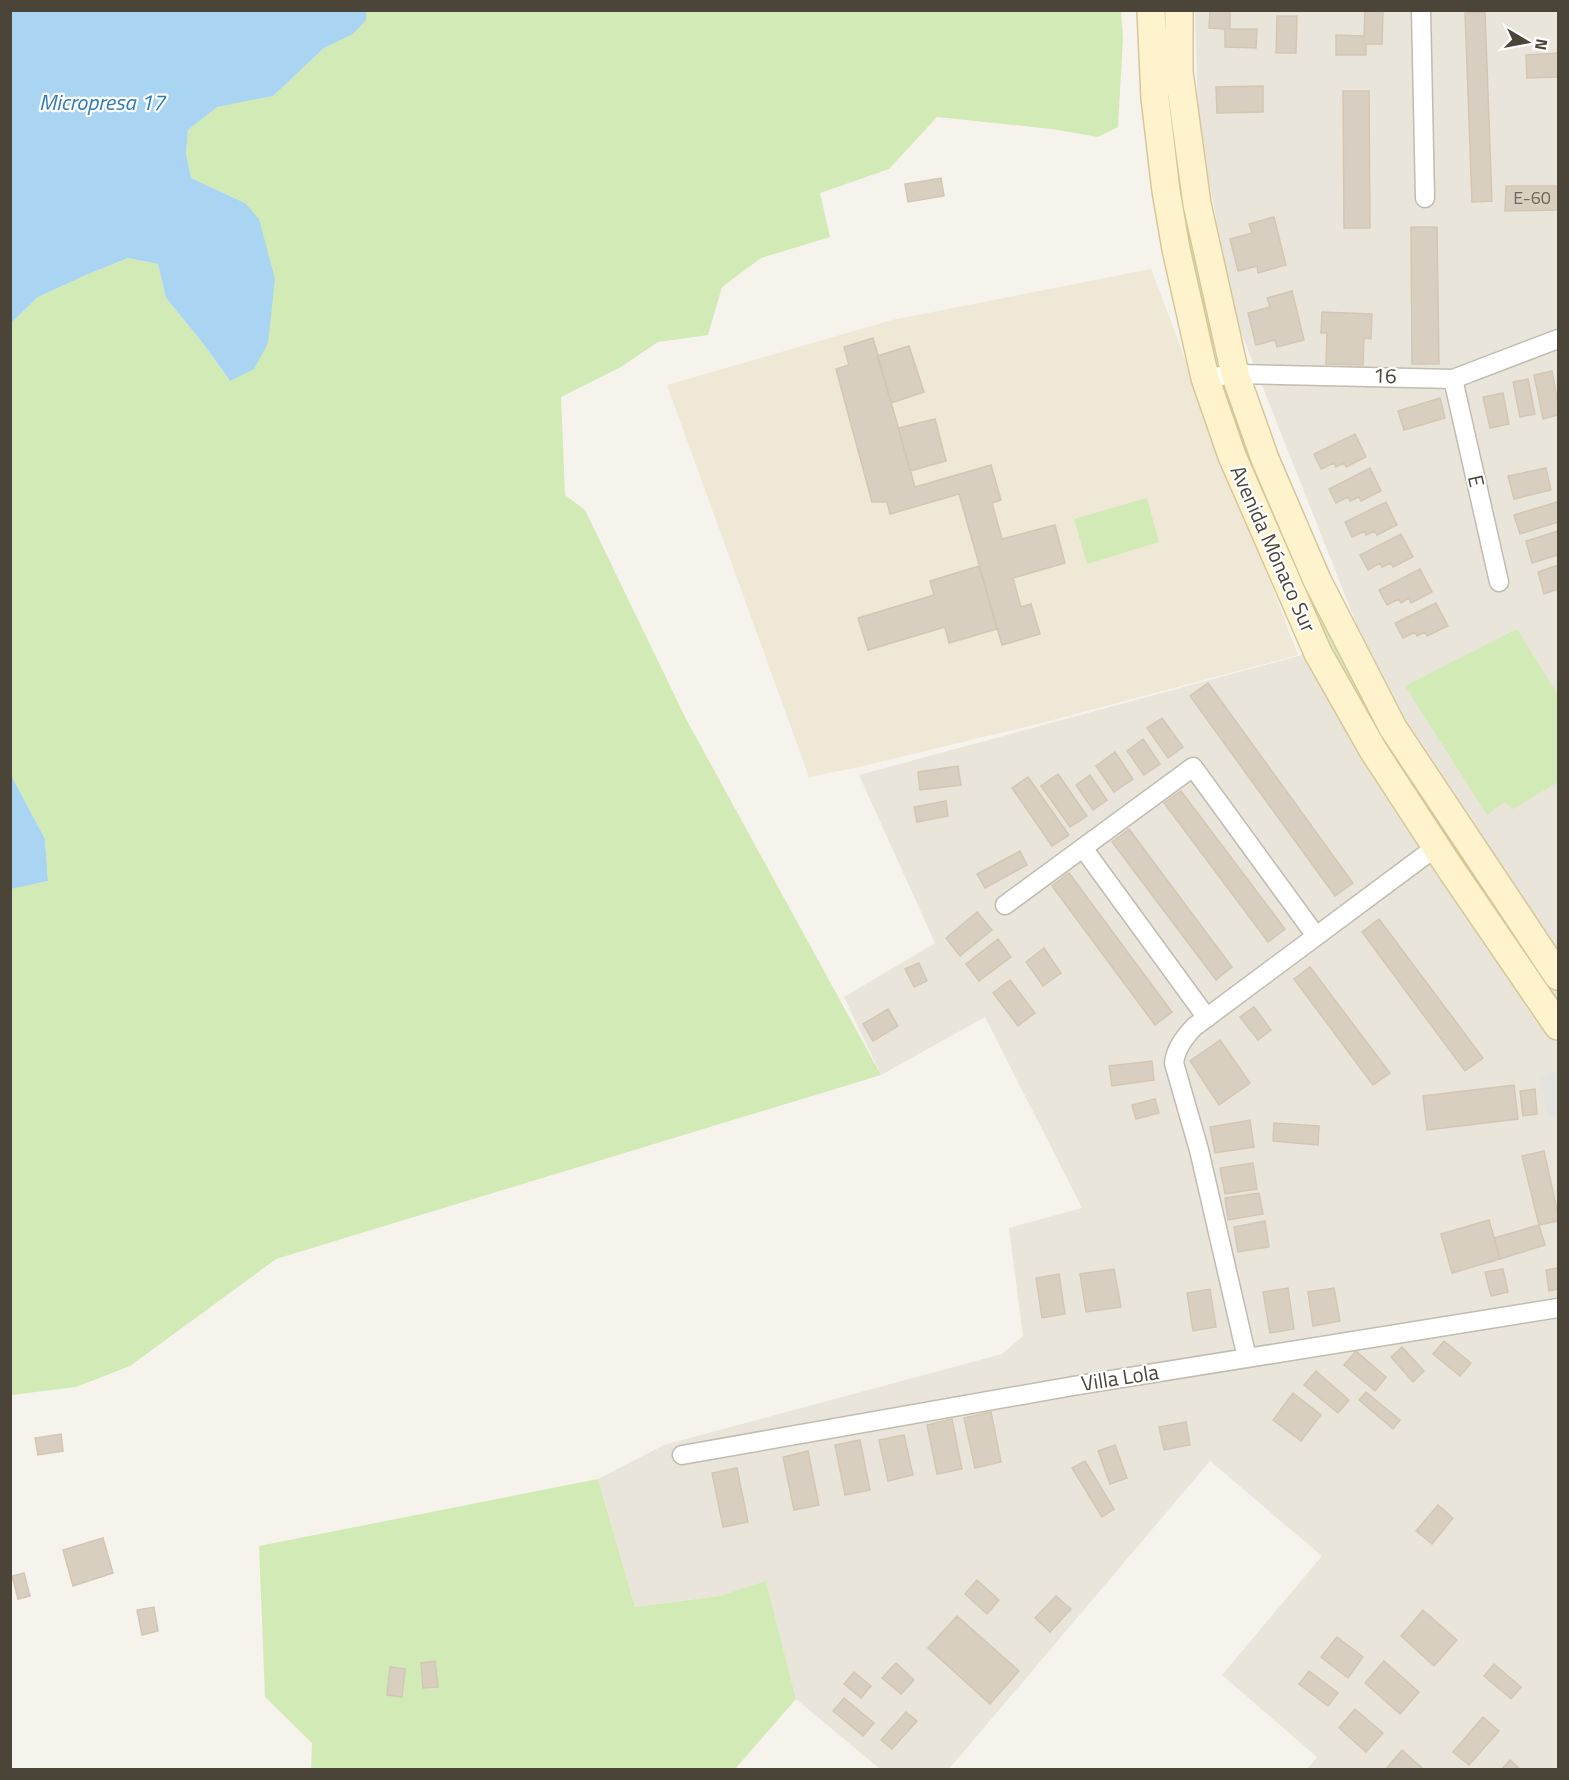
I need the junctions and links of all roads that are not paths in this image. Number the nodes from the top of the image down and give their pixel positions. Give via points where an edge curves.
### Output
1 (1150, 10) edge
2 (1179, 10) edge
3 (1421, 10) edge
4 (1425, 198) dead end
5 (1558, 339) edge
6 (1235, 374) junction
7 (1205, 378) junction
8 (1453, 379) junction
9 (1499, 582) dead end
10 (1436, 847) junction
11 (1083, 848) junction
12 (1005, 905) dead end
13 (1316, 936) junction
14 (1558, 976) edge
15 (1207, 1018) junction
16 (1558, 1026) edge
17 (1558, 1308) edge
18 (1246, 1358) junction
19 (682, 1455) dead end

1 - 7 main road, Avenida Mónaco Sur via 1166,191
2 - 6 main road, Avenida Mónaco Sur via 1179,72 1197,204
3 - 4 street
5 - 8 street, 16
6 - 7 street, 16
6 - 8 street, 16
6 - 14 main road, Avenida Mónaco Sur via 1265,459 1317,580 1393,728
7 - 10 main road, Avenida Mónaco Sur via 1232,456 1318,652 1373,750
8 - 9 street, E
10 - 13 street
10 - 16 main road, Avenida Mónaco Sur
11 - 12 street
11 - 13 street via 1193,767
11 - 15 street
13 - 15 street
15 - 18 street via 1182,1040 1174,1064 1199,1150
17 - 18 street, Villa Lola
18 - 19 street, Villa Lola

